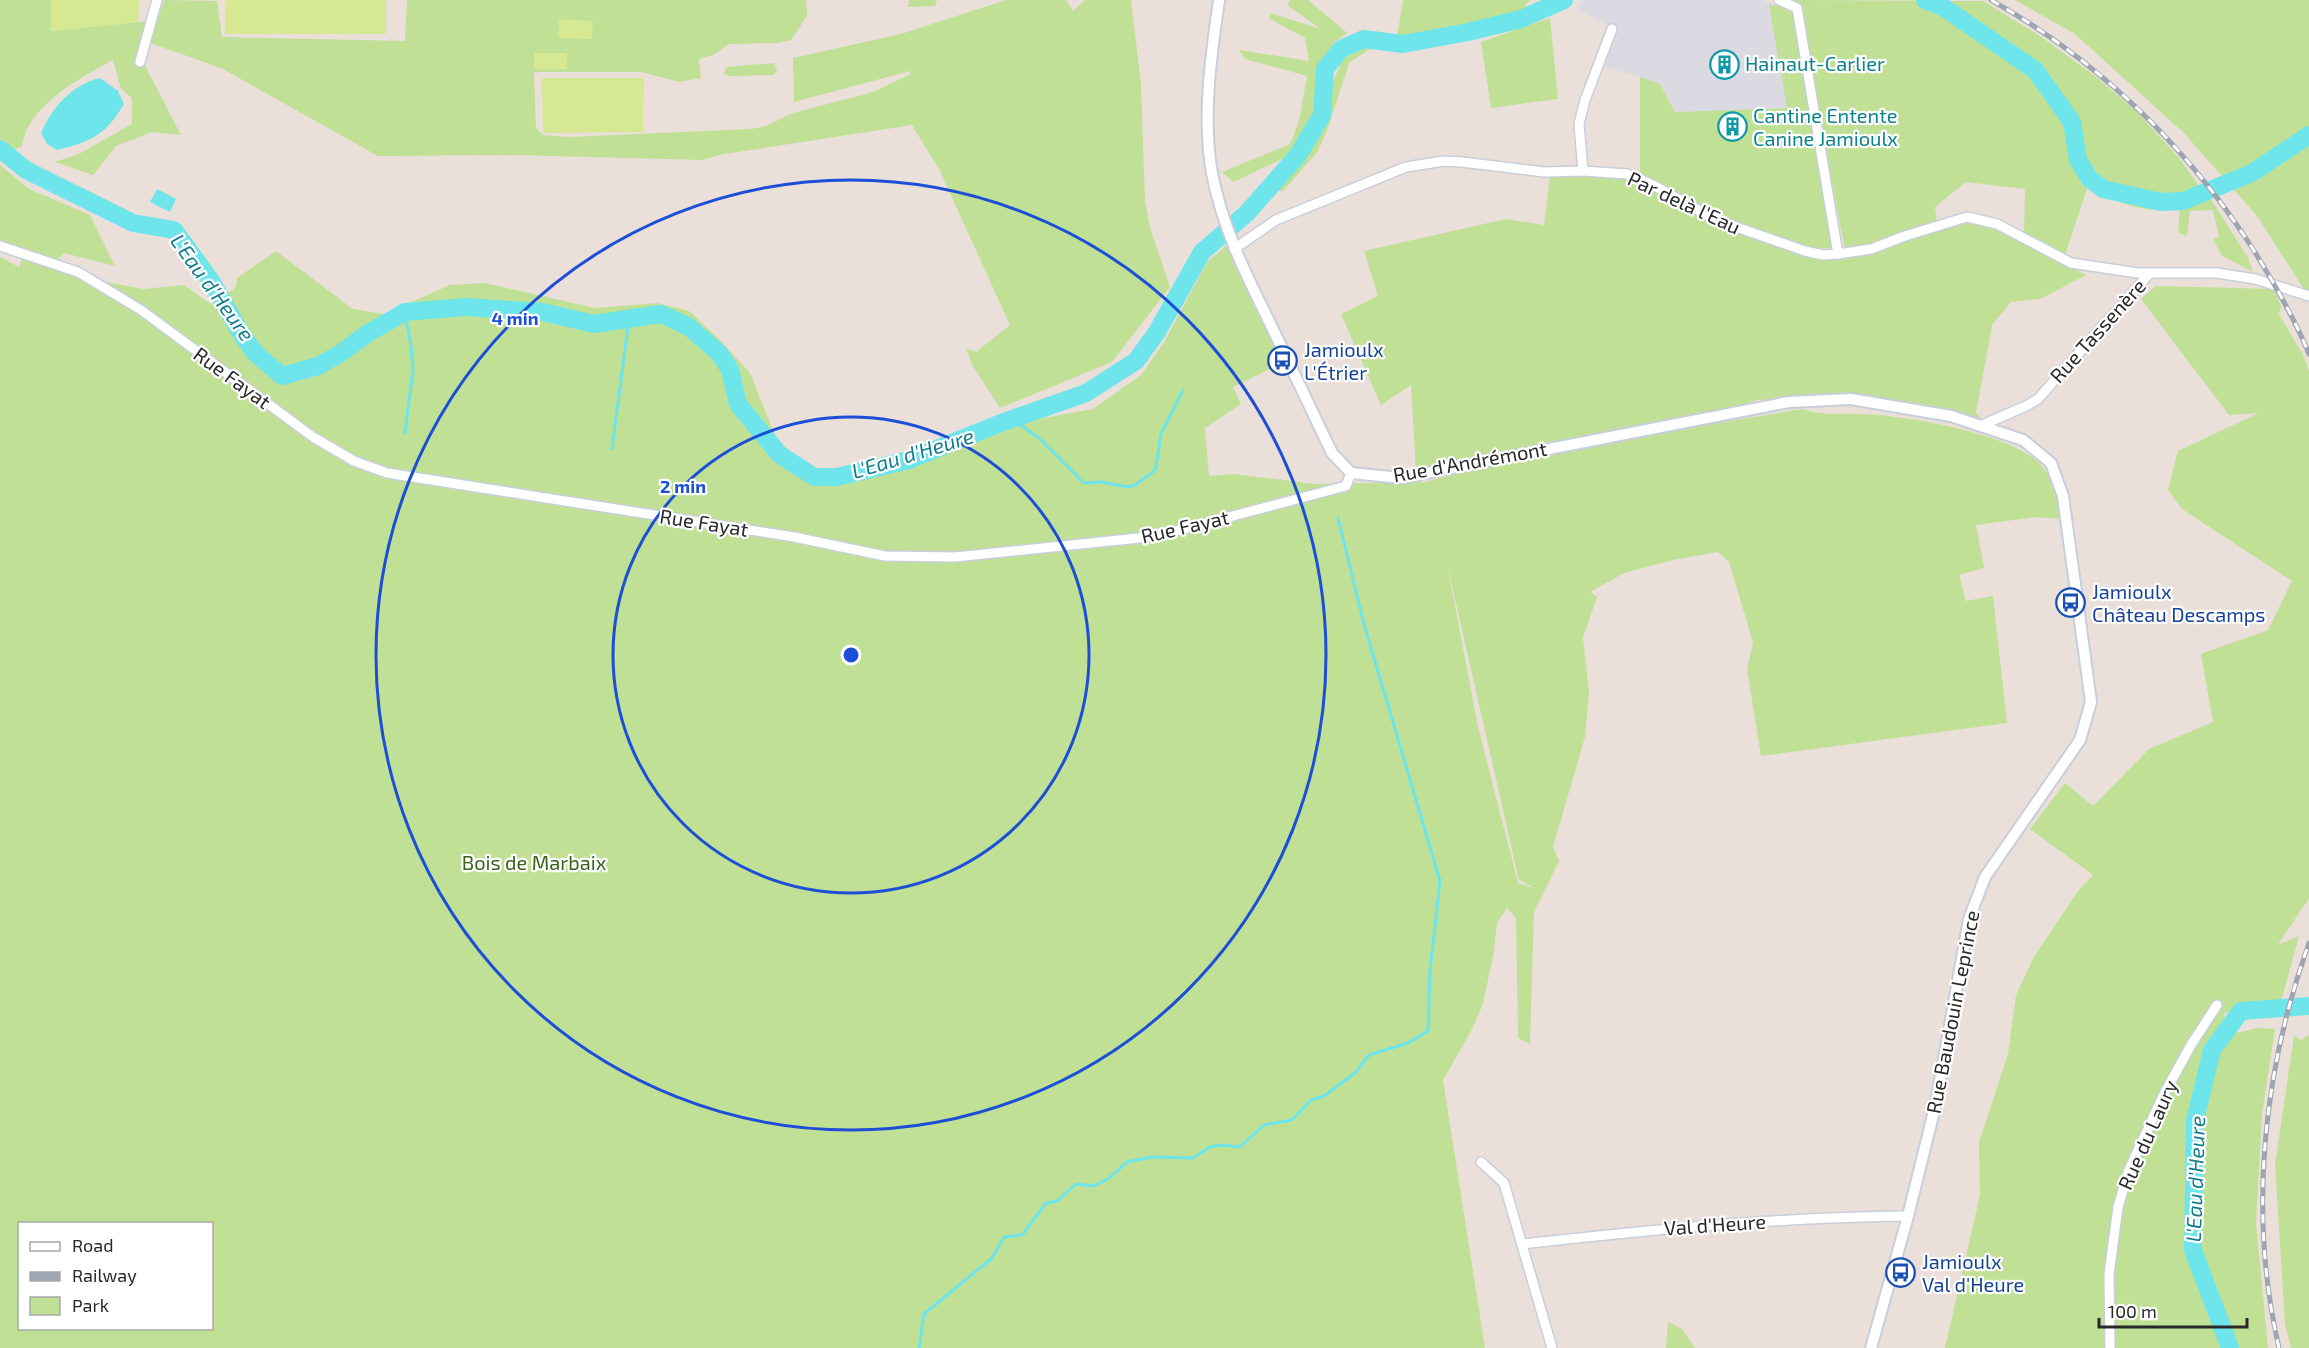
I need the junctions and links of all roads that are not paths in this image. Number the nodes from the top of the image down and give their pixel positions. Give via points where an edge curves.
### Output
1 (157, 0) edge
2 (1219, 0) edge
3 (1779, 0) edge
4 (1612, 29) dead end
5 (140, 62) dead end
6 (1583, 171) junction
7 (0, 246) edge
8 (1233, 247) junction
9 (1838, 254) junction
10 (2150, 273) junction
11 (2309, 296) edge
12 (1980, 426) junction
13 (1351, 473) junction
14 (2217, 1005) dead end
15 (1481, 1162) dead end
16 (1908, 1216) junction
17 (1522, 1244) junction
18 (1552, 1348) edge
19 (1871, 1348) edge
20 (2110, 1348) edge

1 - 5 street
2 - 8 street via 1209,131 1212,171
3 - 9 street via 1797,8
4 - 6 street via 1579,124
6 - 8 street, Par delà l'Eau via 1544,172 1444,161 1406,167 1276,220
6 - 9 street, Par delà l'Eau via 1627,174 1653,184 1716,220 1805,251
7 - 13 street, Rue Fayat via 78,272 141,310 313,437 354,461 387,473 794,537 885,556 928,558 1139,538 1180,530 1346,486
8 - 13 street via 1332,453
9 - 10 street, Rue Tassenère via 1871,249 1967,217 1996,224 2071,263
10 - 11 street via 2217,273 2254,279
10 - 12 street, Rue Tassenère via 2038,399
12 - 13 street, Rue d'Andrémont via 1951,416 1851,399 1789,402 1401,478
12 - 16 street, Rue Baudouin Leprince via 2023,440 2051,463 2063,496 2091,702 2080,740 1985,877 1969,919 1936,1103
14 - 20 street, Rue du Laury via 2170,1084 2129,1170 2118,1207 2109,1274
15 - 17 street via 1504,1183
16 - 17 street, Val d'Heure via 1822,1217
16 - 19 street, Rue Baudouin Leprince
17 - 18 street

